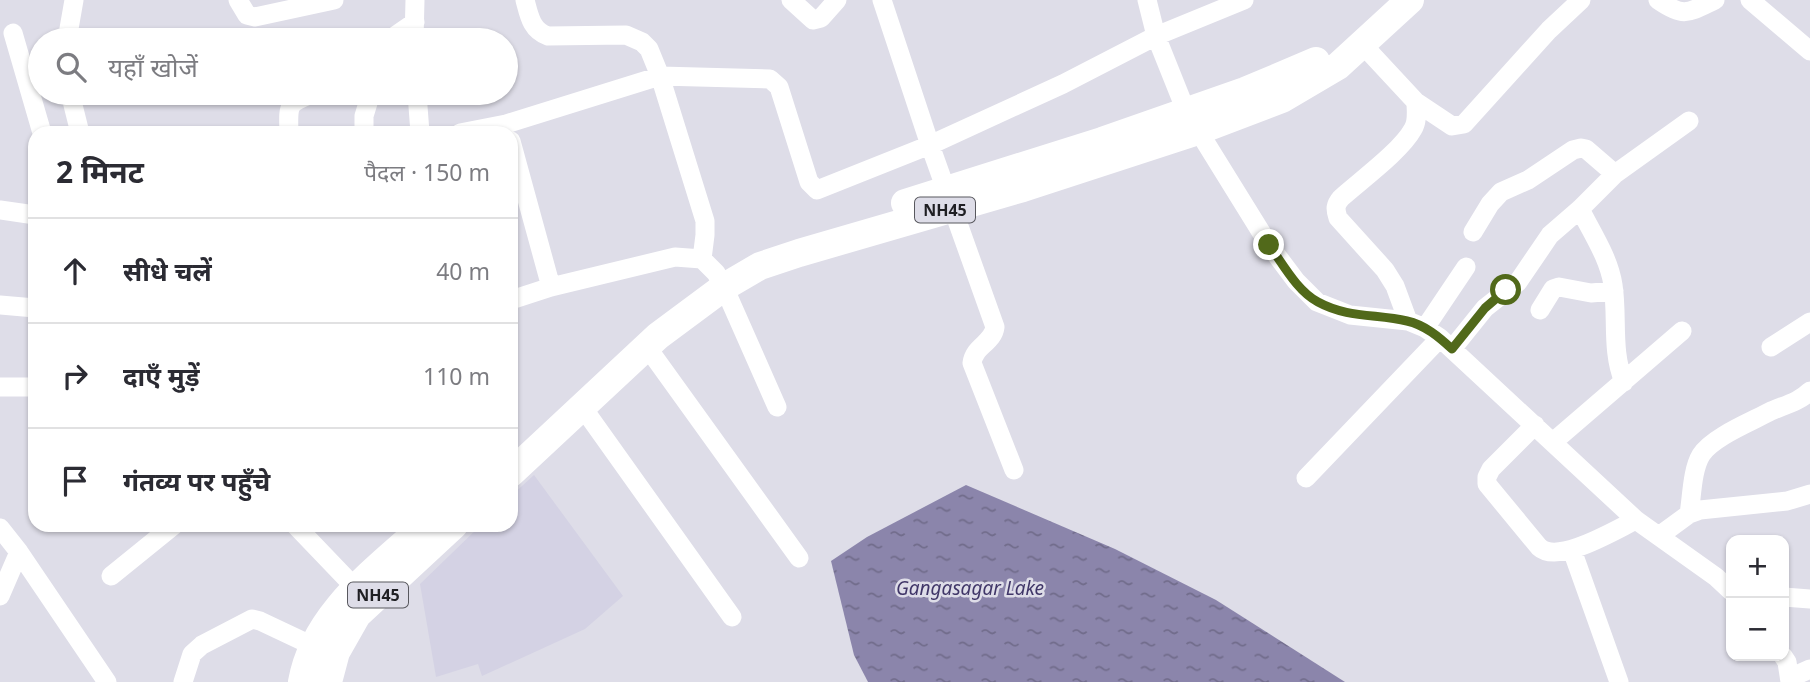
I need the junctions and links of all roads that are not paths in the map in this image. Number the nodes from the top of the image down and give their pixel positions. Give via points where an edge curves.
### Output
1 (93, 0) edge
2 (238, 0) edge
3 (334, 0) edge
4 (415, 0) edge
5 (525, 0) edge
6 (791, 0) edge
7 (838, 0) edge
8 (882, 0) edge
9 (1147, 0) edge
10 (1244, 0) edge
11 (1386, 0) edge
12 (1410, 0) edge
13 (1581, 0) edge
14 (1658, 0) edge
15 (1715, 0) edge
16 (1750, 0) edge
17 (73, 1) edge
18 (69, 28) edge
19 (414, 28) edge
20 (13, 33) dead end
21 (1156, 36) junction
22 (1363, 45) junction
23 (1810, 51) edge
24 (660, 76) junction
25 (28, 85) edge
26 (1416, 102) junction
27 (34, 105) edge
28 (73, 105) edge
29 (290, 105) edge
30 (367, 105) edge
31 (418, 105) edge
32 (1192, 121) junction
33 (1689, 121) dead end
34 (40, 126) edge
35 (78, 126) edge
36 (289, 126) edge
37 (364, 126) edge
38 (420, 126) edge
39 (518, 130) edge
40 (930, 145) junction
41 (518, 166) edge
42 (1615, 174) junction
43 (949, 199) junction
44 (1580, 209) junction
45 (0, 210) edge
46 (28, 214) edge
47 (1473, 232) dead end
48 (1466, 267) dead end
49 (714, 273) junction
50 (551, 287) junction
51 (1614, 291) junction
52 (518, 298) edge
53 (0, 305) edge
54 (28, 307) edge
55 (1540, 310) dead end
56 (1810, 322) edge
57 (1682, 331) dead end
58 (1431, 334) junction
59 (647, 347) junction
60 (1771, 347) dead end
61 (1623, 382) junction
62 (0, 387) edge
63 (28, 387) edge
64 (1810, 391) edge
65 (777, 407) dead end
66 (583, 408) junction
67 (1535, 425) junction
68 (518, 442) edge
69 (1553, 442) junction
70 (518, 467) edge
71 (1014, 470) dead end
72 (1306, 478) dead end
73 (1810, 494) edge
74 (1689, 514) junction
75 (1636, 520) junction
76 (0, 528) edge
77 (165, 532) edge
78 (302, 532) edge
79 (419, 532) edge
80 (445, 532) edge
81 (1659, 536) junction
82 (1572, 550) junction
83 (19, 552) junction
84 (800, 558) dead end
85 (111, 576) dead end
86 (1726, 586) edge
87 (363, 595) junction
88 (0, 596) edge
89 (1789, 597) edge
90 (1810, 599) edge
91 (732, 617) dead end
92 (313, 646) junction
93 (1784, 661) edge
94 (1810, 670) edge
95 (1790, 680) edge
96 (107, 682) edge
97 (183, 682) edge
98 (302, 682) edge
99 (328, 682) edge
100 (1619, 682) edge

1 - 17 street
2 - 3 street via 247,15 255,18
4 - 19 street
5 - 24 street via 540,33 634,38 649,49
6 - 7 street via 814,20
8 - 40 street
9 - 21 street
10 - 21 street
11 - 32 highway, NH45 via 1313,62 1245,91
12 - 22 highway, NH45
13 - 26 street via 1464,124 1452,126
14 - 15 street via 1682,13
16 - 23 street
17 - 18 street
20 - 25 street
21 - 32 street
21 - 40 street via 1063,85
22 - 26 street
22 - 32 highway, NH45 via 1338,66 1282,99
24 - 39 street
24 - 40 street via 754,77 775,82 809,182 817,190
24 - 49 street via 705,220
26 - 58 street via 1413,129 1336,203 1335,210
27 - 34 street
28 - 35 street
29 - 36 street
30 - 37 street
31 - 38 street
32 - 43 highway, NH45 via 1102,141
32 - 58 street via 1269,245 1317,302 1350,315
33 - 42 street
40 - 43 street
41 - 50 street
42 - 44 street
42 - 47 street via 1586,149 1573,150 1501,192
43 - 49 highway, NH45 via 771,243
43 - 71 street via 995,327 972,363
44 - 51 street via 1609,267
44 - 58 street via 1550,235 1518,282 1485,308
45 - 46 street
48 - 58 street
49 - 50 street via 675,257
49 - 59 highway, NH45 via 680,319
49 - 65 street
49 - 68 highway, NH45
50 - 52 street
51 - 55 street via 1591,293 1559,287
51 - 61 street via 1616,358
53 - 54 street
56 - 60 street
57 - 61 street
58 - 67 street
58 - 72 street
59 - 66 highway, NH45
59 - 84 street
61 - 69 street
62 - 63 street
64 - 74 street via 1707,448 1700,456
66 - 70 highway, NH45
66 - 91 street
67 - 69 street
67 - 82 street via 1491,469 1487,484 1544,552
69 - 75 street
73 - 74 street
74 - 81 street
75 - 81 street
75 - 82 street
76 - 83 street
77 - 85 street
78 - 87 street
79 - 87 highway, NH45
80 - 87 highway, NH45
81 - 86 street
82 - 100 street
83 - 88 street
83 - 96 street
87 - 92 highway, NH45 via 334,613
87 - 99 highway, NH45 via 336,652
89 - 90 street
92 - 97 street via 251,619 192,654
92 - 98 highway, NH45
93 - 95 street
94 - 95 street

